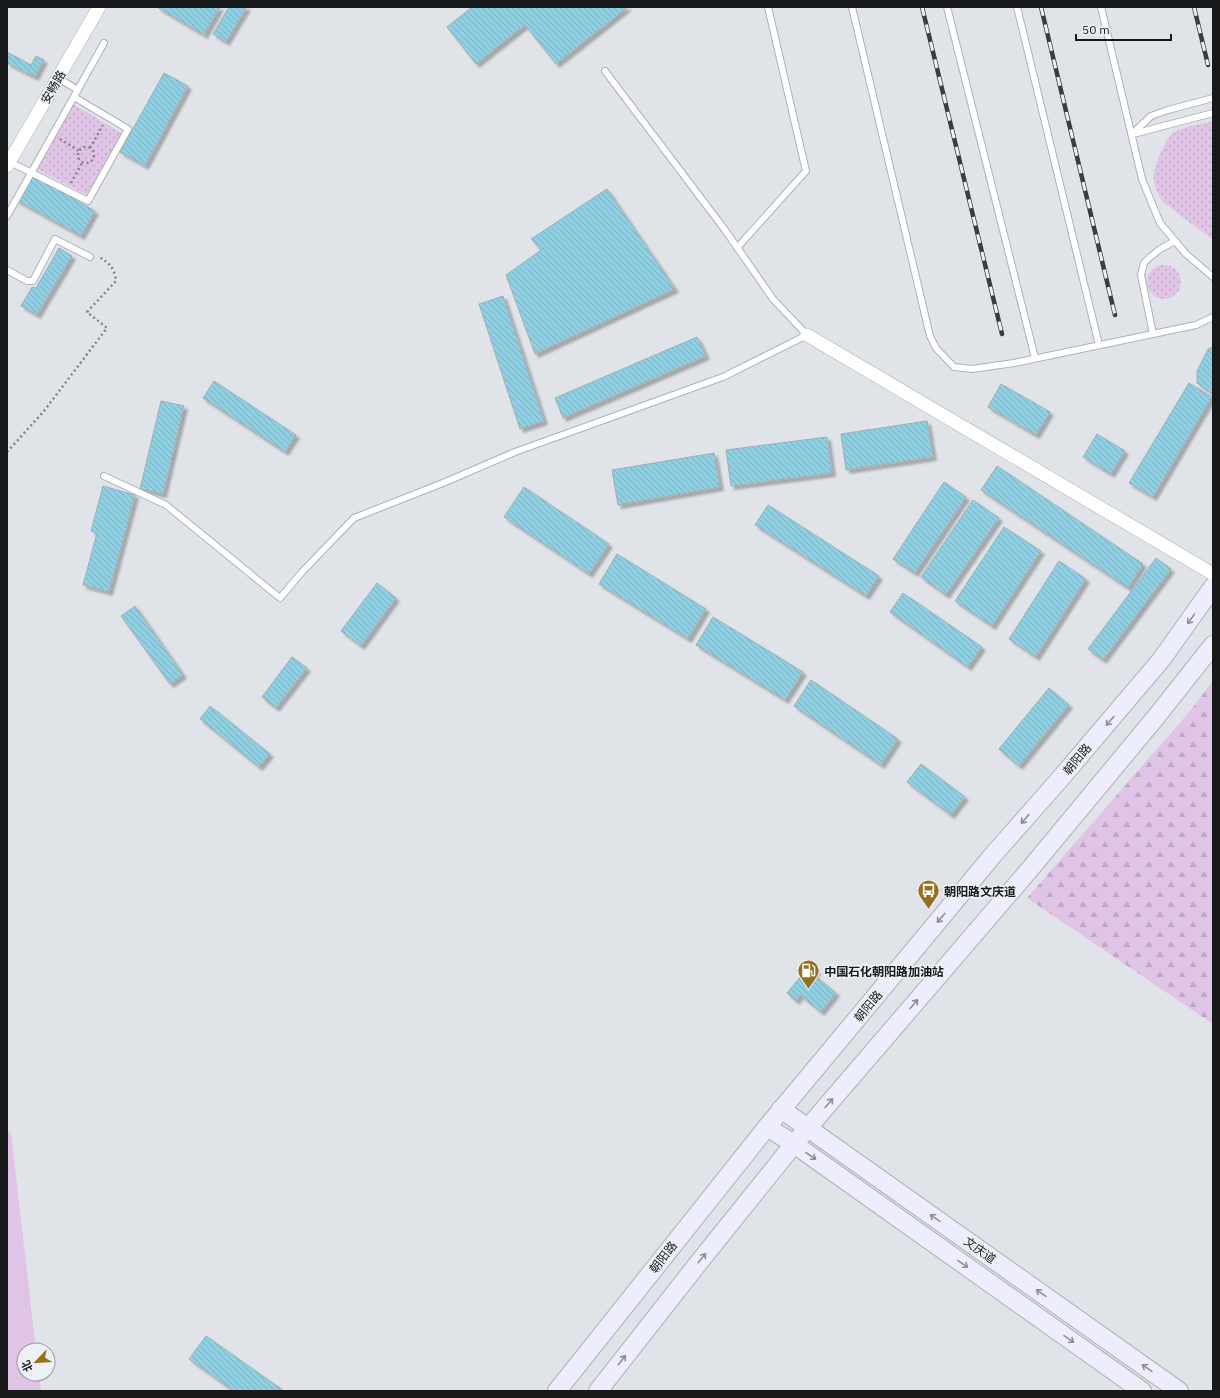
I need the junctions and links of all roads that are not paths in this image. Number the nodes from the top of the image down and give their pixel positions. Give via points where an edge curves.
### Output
1 (99, 7) edge
2 (768, 7) edge
3 (852, 7) edge
4 (947, 7) edge
5 (1017, 7) edge
6 (1101, 7) edge
7 (104, 43) dead end
8 (605, 71) dead end
9 (58, 78) junction
10 (78, 90) junction
11 (74, 97) junction
12 (1213, 98) edge
13 (1213, 113) edge
14 (1132, 134) junction
15 (8, 164) edge
16 (31, 172) junction
17 (7, 216) edge
18 (1175, 241) junction
19 (737, 248) junction
20 (90, 257) road end
21 (7, 270) edge
22 (1213, 277) edge
23 (1213, 317) edge
24 (1153, 334) junction
25 (807, 336) junction
26 (1099, 345) junction
27 (1035, 358) junction
28 (104, 476) dead end
29 (1213, 574) edge
30 (1213, 587) edge
31 (1213, 645) edge
32 (782, 1110) junction
33 (767, 1127) junction
34 (808, 1128) junction
35 (794, 1144) junction
36 (557, 1391) edge
37 (598, 1391) edge
38 (1142, 1391) edge
39 (1179, 1391) edge

1 - 9 street, 安畅路
2 - 19 lane via 806,171
3 - 27 lane via 928,328 936,348 954,367 972,370
4 - 27 lane
5 - 26 lane
6 - 14 lane
7 - 10 lane
8 - 19 lane
9 - 10 lane
9 - 15 street, 安畅路
10 - 11 lane
11 - 16 lane
11 - 16 lane via 128,129 88,201
12 - 14 lane via 1151,116
13 - 14 lane
14 - 18 lane via 1142,179 1160,223
15 - 16 lane
16 - 17 lane
18 - 22 lane
18 - 24 lane via 1160,249 1144,263 1141,275
19 - 25 lane via 773,299
20 - 21 lane via 55,239 32,281 27,281
23 - 24 lane via 1196,326
24 - 26 lane
25 - 28 lane via 723,377 515,452 354,518 280,598 166,505
25 - 29 street
26 - 27 lane
30 -> 32 main road, 朝阳路 via 1156,665 993,855
34 -> 31 main road via 1030,869
32 - 33 main road, 朝阳路
32 - 34 main road, 文庆道
33 - 35 main road, 文庆道
33 - 36 main road, 朝阳路
34 - 35 main road
39 -> 34 main road, 文庆道
37 -> 35 main road
35 -> 38 main road, 文庆道

